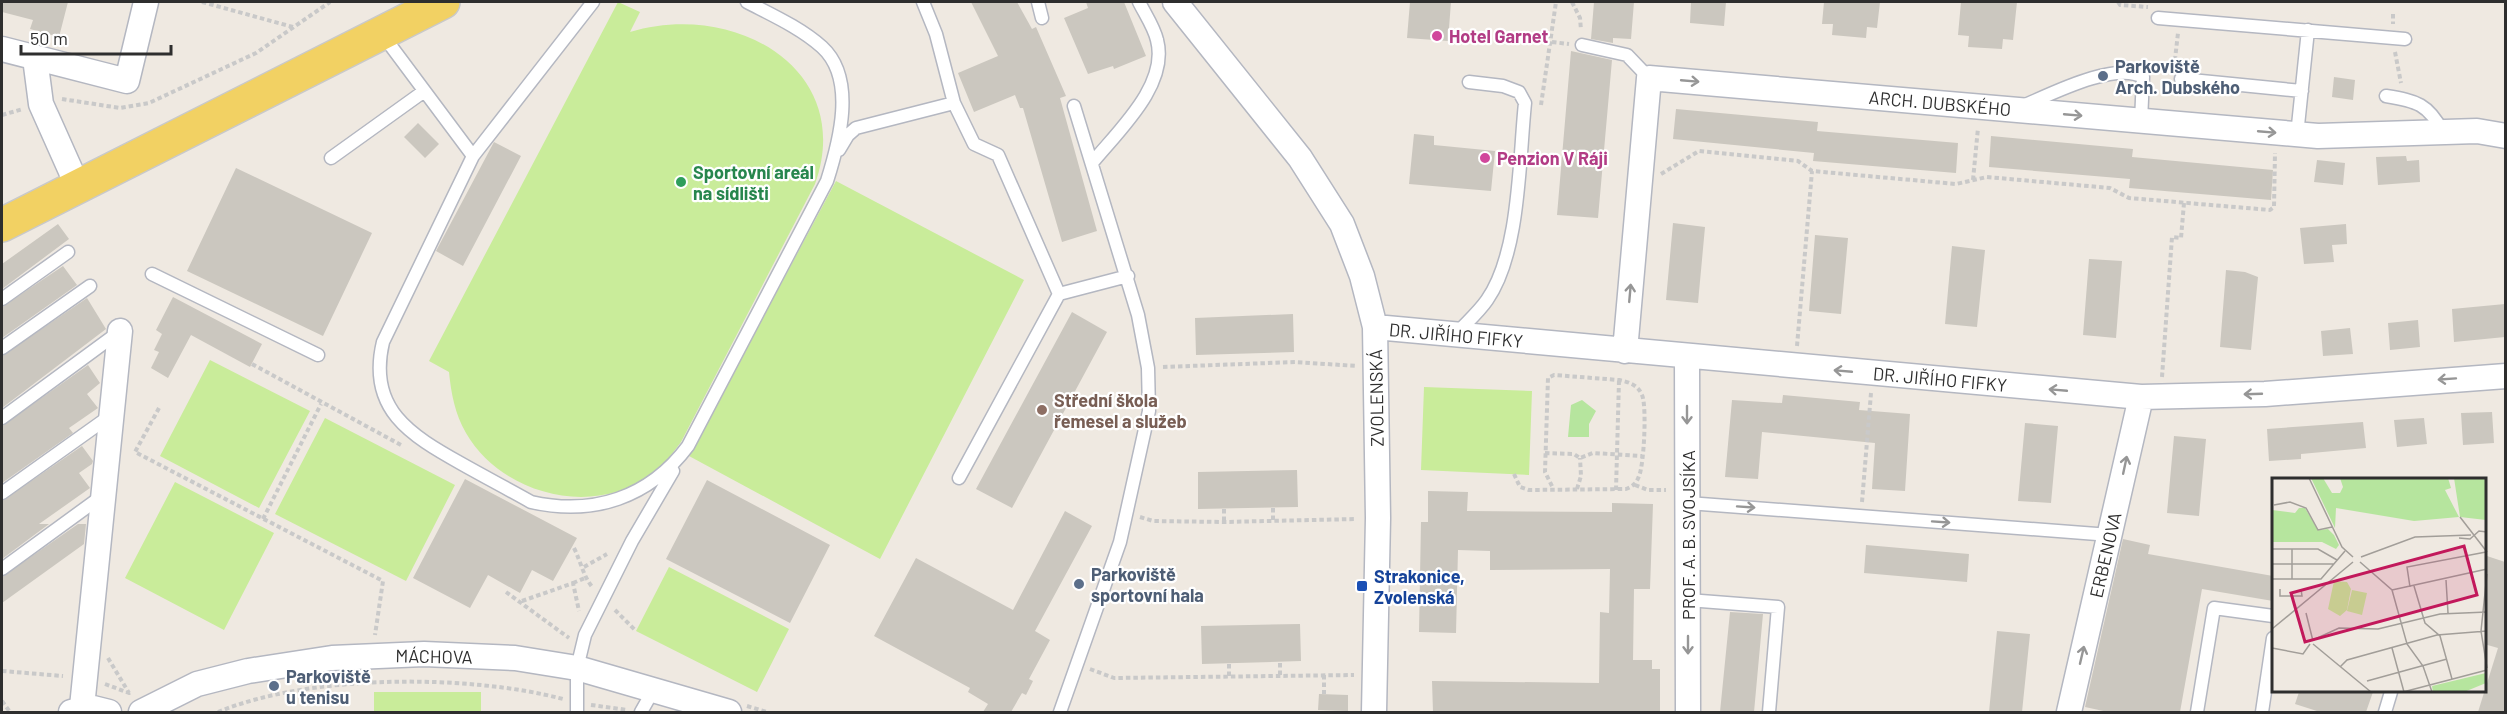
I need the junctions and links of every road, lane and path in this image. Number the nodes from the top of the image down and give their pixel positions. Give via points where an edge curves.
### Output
1 (146, 2) edge
2 (202, 2) edge
3 (330, 2) edge
4 (443, 2) edge
5 (594, 2) edge
6 (747, 2) edge
7 (923, 2) edge
8 (1038, 2) edge
9 (1139, 2) edge
10 (1175, 2) edge
11 (1556, 2) edge
12 (1572, 2) edge
13 (1042, 18) dead end
14 (2158, 18) dead end
15 (294, 28) junction
16 (2307, 30) junction
17 (380, 32) junction
18 (2399, 38) joint
19 (1582, 45) joint
20 (2, 49) edge
21 (35, 58) junction
22 (1648, 78) junction
23 (2181, 79) dead end
24 (1469, 82) dead end
25 (2302, 91) junction
26 (423, 92) junction
27 (2386, 96) dead end
28 (2404, 99) junction
29 (954, 103) junction
30 (41, 104) junction
31 (1074, 106) dead end
32 (2014, 110) junction
33 (2, 115) edge
34 (1978, 118) dead end
35 (2141, 121) junction
36 (1522, 125) junction
37 (2443, 132) junction
38 (2297, 135) junction
39 (2505, 136) edge
40 (2274, 150) dead end
41 (473, 156) junction
42 (835, 156) junction
43 (331, 158) dead end
44 (1092, 163) junction
45 (1812, 171) junction
46 (1660, 174) dead end
47 (1973, 180) junction
48 (78, 187) junction
49 (2184, 203) junction
50 (2, 225) edge
51 (68, 252) dead end
52 (152, 274) dead end
53 (1128, 276) junction
54 (90, 285) dead end
55 (1059, 294) junction
56 (2, 299) edge
57 (1375, 327) junction
58 (120, 331) joint
59 (1456, 334) junction
60 (2, 348) edge
61 (1797, 350) dead end
62 (1625, 351) junction
63 (1270, 354) dead end
64 (318, 355) dead end
65 (1220, 355) dead end
66 (1687, 357) junction
67 (1270, 362) junction
68 (1221, 363) junction
69 (252, 364) dead end
70 (1148, 368) junction
71 (2505, 376) edge
72 (2162, 377) junction
73 (2174, 378) dead end
74 (1377, 380) junction
75 (1619, 380) junction
76 (1872, 383) dead end
77 (2146, 387) junction
78 (321, 404) junction
79 (159, 408) dead end
80 (111, 416) junction
81 (2, 418) edge
82 (403, 446) dead end
83 (688, 446) junction
84 (1545, 453) junction
85 (1616, 454) junction
86 (1642, 456) junction
87 (1580, 458) junction
88 (1514, 474) dead end
89 (959, 478) dead end
90 (1635, 485) junction
91 (1552, 488) junction
92 (1577, 489) junction
93 (1616, 490) junction
94 (2, 493) edge
95 (103, 496) junction
96 (1688, 497) junction
97 (1273, 508) dead end
98 (1224, 509) dead end
99 (1126, 513) junction
100 (1861, 516) junction
101 (1378, 518) junction
102 (263, 519) junction
103 (1273, 521) junction
104 (1224, 522) junction
105 (2110, 535) junction
106 (574, 548) dead end
107 (584, 567) dead end
108 (2, 569) edge
109 (585, 578) dead end
110 (573, 583) junction
111 (506, 592) dead end
112 (1688, 600) junction
113 (522, 601) junction
114 (2272, 616) edge
115 (585, 635) junction
116 (2272, 645) edge
117 (372, 656) junction
118 (579, 658) junction
119 (1280, 663) dead end
120 (1229, 664) dead end
121 (1077, 665) junction
122 (2, 671) edge
123 (1376, 674) junction
124 (1324, 675) junction
125 (1229, 676) junction
126 (1280, 676) junction
127 (72, 681) dead end
128 (654, 689) junction
129 (2391, 693) edge
130 (1324, 694) dead end
131 (2, 701) edge
132 (578, 708) edge
133 (76, 710) edge
134 (10, 712) edge
135 (109, 712) edge
136 (141, 712) edge
137 (218, 712) edge
138 (641, 712) edge
139 (729, 712) edge
140 (1060, 712) edge
141 (1374, 712) edge
142 (1688, 712) edge
143 (1770, 712) edge
144 (2069, 712) edge
145 (2197, 712) edge
146 (2262, 712) edge
147 (2385, 712) edge

1 - 21 street via 127,81
2 - 15 path
3 - 15 path
4 - 17 main road
5 - 41 lane
6 - 42 lane via 803,32 824,49 836,67 842,109
7 - 29 lane via 936,34
8 - 13 lane
9 - 44 lane via 1157,39 1156,73 1150,90
10 - 57 street, ZVOLENSKÁ via 1300,158 1342,224 1362,276
11 - 36 path via 1539,111
12 - 19 path via 1580,18
14 - 16 lane
15 - 30 path via 256,53 138,106 107,106 69,99
16 - 18 lane
16 - 25 lane
17 - 26 lane
17 - 48 main road
18 - 28 path
19 - 22 lane via 1627,54
20 - 21 street
21 - 30 street
22 -> 32 street, ARCH. DUBSKÉHO
62 -> 22 street
23 - 25 lane
24 - 36 lane via 1519,92 1525,103
25 - 38 lane
26 - 41 lane
26 - 43 lane
27 - 28 lane
28 - 37 lane via 2413,100 2432,113
29 - 42 lane via 856,128
29 - 55 lane via 974,144 998,154
30 - 33 path
30 - 48 street
31 - 44 lane
32 -> 35 street, ARCH. DUBSKÉHO
32 - 35 lane via 2067,88 2128,72 2143,77
34 - 47 path
35 -> 38 street, ARCH. DUBSKÉHO
36 - 59 lane via 1511,240 1503,267 1487,300
37 - 38 street, ARCH. DUBSKÉHO
37 - 39 street, ARCH. DUBSKÉHO via 2477,131
40 - 49 path via 2274,207 2270,210
41 - 83 lane via 383,342 378,375 393,413 422,442 531,502 550,506 595,505 621,498 658,479
42 - 83 lane via 827,181
44 - 53 lane
45 - 46 path via 1798,161 1699,151
45 - 47 path via 1956,184
45 - 61 path
47 - 49 path via 1987,177 2110,188 2129,198
48 - 50 main road
49 - 72 path via 2181,238 2172,237
51 - 56 lane
52 - 64 lane
53 - 55 lane
53 - 70 lane
54 - 60 lane
55 - 89 lane
57 - 59 street, DR. JIŘÍHO FIFKY
57 - 74 street, ZVOLENSKÁ
58 - 80 street
58 - 81 lane
59 - 62 street, DR. JIŘÍHO FIFKY
62 - 66 street, DR. JIŘÍHO FIFKY
63 - 67 path
65 - 68 path
77 -> 66 street, DR. JIŘÍHO FIFKY
66 -> 96 street, PROF. A. B. SVOJSÍKA
67 - 68 path
67 - 74 path via 1360,366 1360,380
68 - 70 path
69 - 78 path
70 - 99 lane via 1149,411
71 -> 77 street, DR. JIŘÍHO FIFKY via 2265,394
72 - 73 path
72 - 77 path
74 - 101 street, ZVOLENSKÁ
75 - 84 path via 1554,375 1548,378
75 - 85 path
75 - 86 path via 1630,382 1643,396
76 - 100 path
105 -> 77 street, ERBENOVA
78 - 82 path
78 - 102 path
79 - 102 path via 135,452
80 - 94 lane
80 - 95 street
83 - 115 lane via 632,541
84 - 87 path via 1574,453
84 - 91 path via 1545,472
85 - 86 path
85 - 87 path via 1593,453
85 - 93 path
86 - 90 path
87 - 92 path
88 - 91 path via 1520,488
90 - 93 path
90 - 96 path
91 - 92 path
92 - 93 path
95 - 108 lane
95 - 133 street
96 -> 100 lane
96 - 112 street, PROF. A. B. SVOJSÍKA
97 - 103 path
98 - 104 path
99 - 104 path via 1153,521
99 - 121 lane via 1120,542
100 -> 105 lane
101 - 103 path
101 - 123 street, ZVOLENSKÁ
102 - 117 path via 382,581
103 - 104 path
144 -> 105 street, ERBENOVA
106 - 107 path
109 - 110 path
110 - 113 path
110 - 115 path
111 - 113 path
112 -> 142 street, PROF. A. B. SVOJSÍKA
112 - 143 lane via 1778,607
113 - 118 path
114 - 145 lane via 2214,608
115 - 118 lane
116 - 146 lane
117 - 118 street, MÁCHOVA
117 - 136 street, MÁCHOVA via 248,671 197,684
118 - 128 street, MÁCHOVA
118 - 132 lane
119 - 126 path
120 - 125 path
121 - 125 path via 1114,678
121 - 140 lane
122 - 127 path via 62,675
123 - 124 path
123 - 141 street, ZVOLENSKÁ
124 - 126 path
124 - 130 path
125 - 126 path
128 - 138 lane
128 - 139 street, MÁCHOVA
129 - 147 lane
131 - 134 path
132 - 137 path via 540,693 454,682 370,683 301,691
132 - 138 path
133 - 135 street via 96,707

